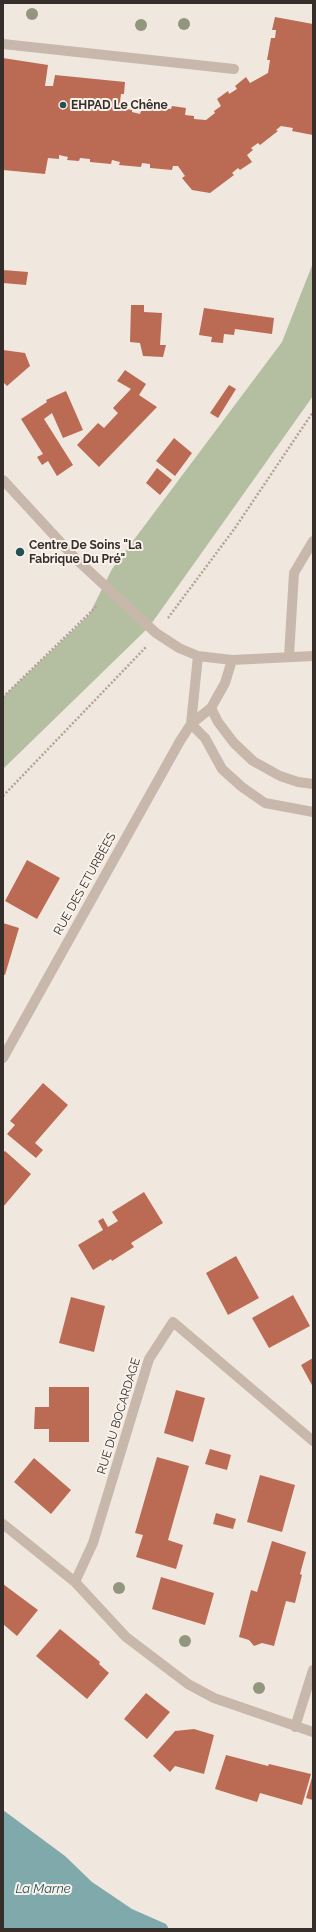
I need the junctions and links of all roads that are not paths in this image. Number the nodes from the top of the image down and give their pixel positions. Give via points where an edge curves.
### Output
1 (3, 44) edge
2 (234, 69) dead end
3 (3, 480) edge
4 (313, 541) edge
5 (198, 656) junction
6 (289, 656) junction
7 (313, 656) edge
8 (232, 660) junction
9 (211, 708) junction
10 (191, 724) junction
11 (313, 784) edge
12 (313, 812) edge
13 (3, 1058) edge
14 (313, 1441) edge
15 (3, 1524) edge
16 (76, 1582) junction
17 (313, 1670) edge
18 (296, 1727) junction
19 (313, 1732) edge

1 - 2 street
3 - 5 street via 75,558 156,633 179,648
4 - 6 street via 294,573
5 - 8 street
5 - 10 street, RUE DES ETURBÉES
6 - 7 street
6 - 8 street
8 - 9 street, RUE DES ETURBÉES via 225,683
9 - 10 street, RUE DES ETURBÉES
9 - 11 street via 234,743 253,761 280,776
10 - 12 street via 205,738 222,769 242,787 265,803
10 - 13 street, RUE DES ETURBÉES
14 - 16 street, RUE DU BOCARDAGE via 173,1322 149,1359 93,1543
15 - 16 street
16 - 18 street via 126,1637 188,1684 214,1698
17 - 18 street
18 - 19 street

